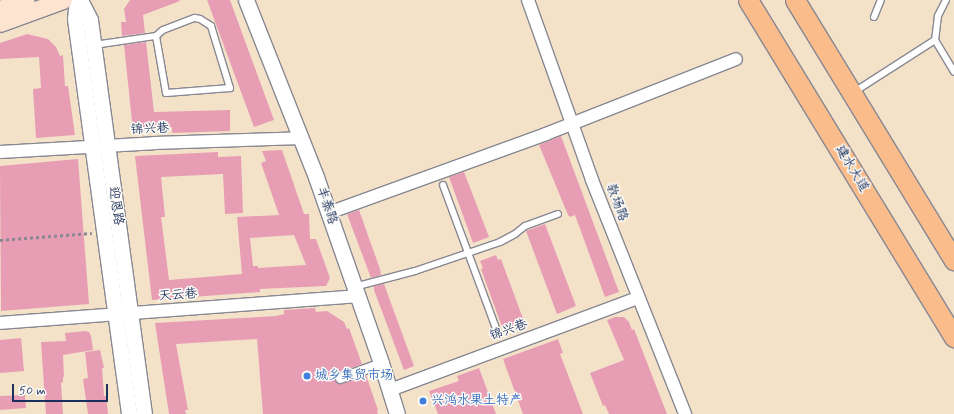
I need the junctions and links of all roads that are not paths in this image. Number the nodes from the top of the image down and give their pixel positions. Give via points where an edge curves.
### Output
1 (25, 0) edge
2 (63, 0) edge
3 (77, 0) edge
4 (80, 0) edge
5 (246, 0) edge
6 (528, 0) edge
7 (748, 0) edge
8 (795, 0) edge
9 (881, 0) edge
10 (946, 0) edge
11 (0, 9) edge
12 (874, 17) dead end
13 (0, 23) edge
14 (156, 36) junction
15 (935, 40) junction
16 (93, 45) junction
17 (736, 59) dead end
18 (954, 72) edge
19 (852, 93) junction
20 (572, 123) junction
21 (301, 138) junction
22 (100, 146) junction
23 (0, 152) edge
24 (443, 184) dead end
25 (328, 213) junction
26 (558, 214) dead end
27 (468, 253) junction
28 (954, 260) edge
29 (356, 292) junction
30 (638, 298) junction
31 (123, 314) junction
32 (0, 323) edge
33 (497, 331) dead end
34 (954, 337) edge
35 (381, 363) junction
36 (340, 378) dead end
37 (390, 390) junction
38 (130, 414) edge
39 (144, 414) edge
40 (397, 414) edge
41 (685, 414) edge

1 - 11 main road
2 - 13 main road
3 - 22 street, 迎恩路 via 75,19
4 - 16 street, 迎恩路 via 90,20
5 - 21 street, 丰泰路
6 - 20 street, 教场路
7 - 34 main road, 建水大道
8 - 19 main road
9 - 12 lane
10 - 15 lane via 938,16
14 - 14 lane via 163,30 195,18 208,23 230,88 166,93
14 - 16 lane
15 - 18 lane
15 - 19 lane
16 - 22 street, 迎恩路
17 - 20 street
19 - 28 main road
20 - 25 street
20 - 30 street, 教场路
21 - 22 street, 锦兴巷
21 - 25 street, 丰泰路
22 - 23 street, 锦兴巷
22 - 31 street, 迎恩路
22 - 31 street, 迎恩路 via 105,232
24 - 27 lane
25 - 29 street, 丰泰路
26 - 27 lane via 525,226 500,242
27 - 29 lane
27 - 33 lane
29 - 31 street, 天云巷
29 - 35 street, 丰泰路
30 - 37 street, 锦兴巷
30 - 41 street, 教场路
31 - 32 street, 天云巷
31 - 38 street, 迎恩路
31 - 39 street, 迎恩路
35 - 36 street
35 - 37 street, 丰泰路
37 - 40 street, 丰泰路

